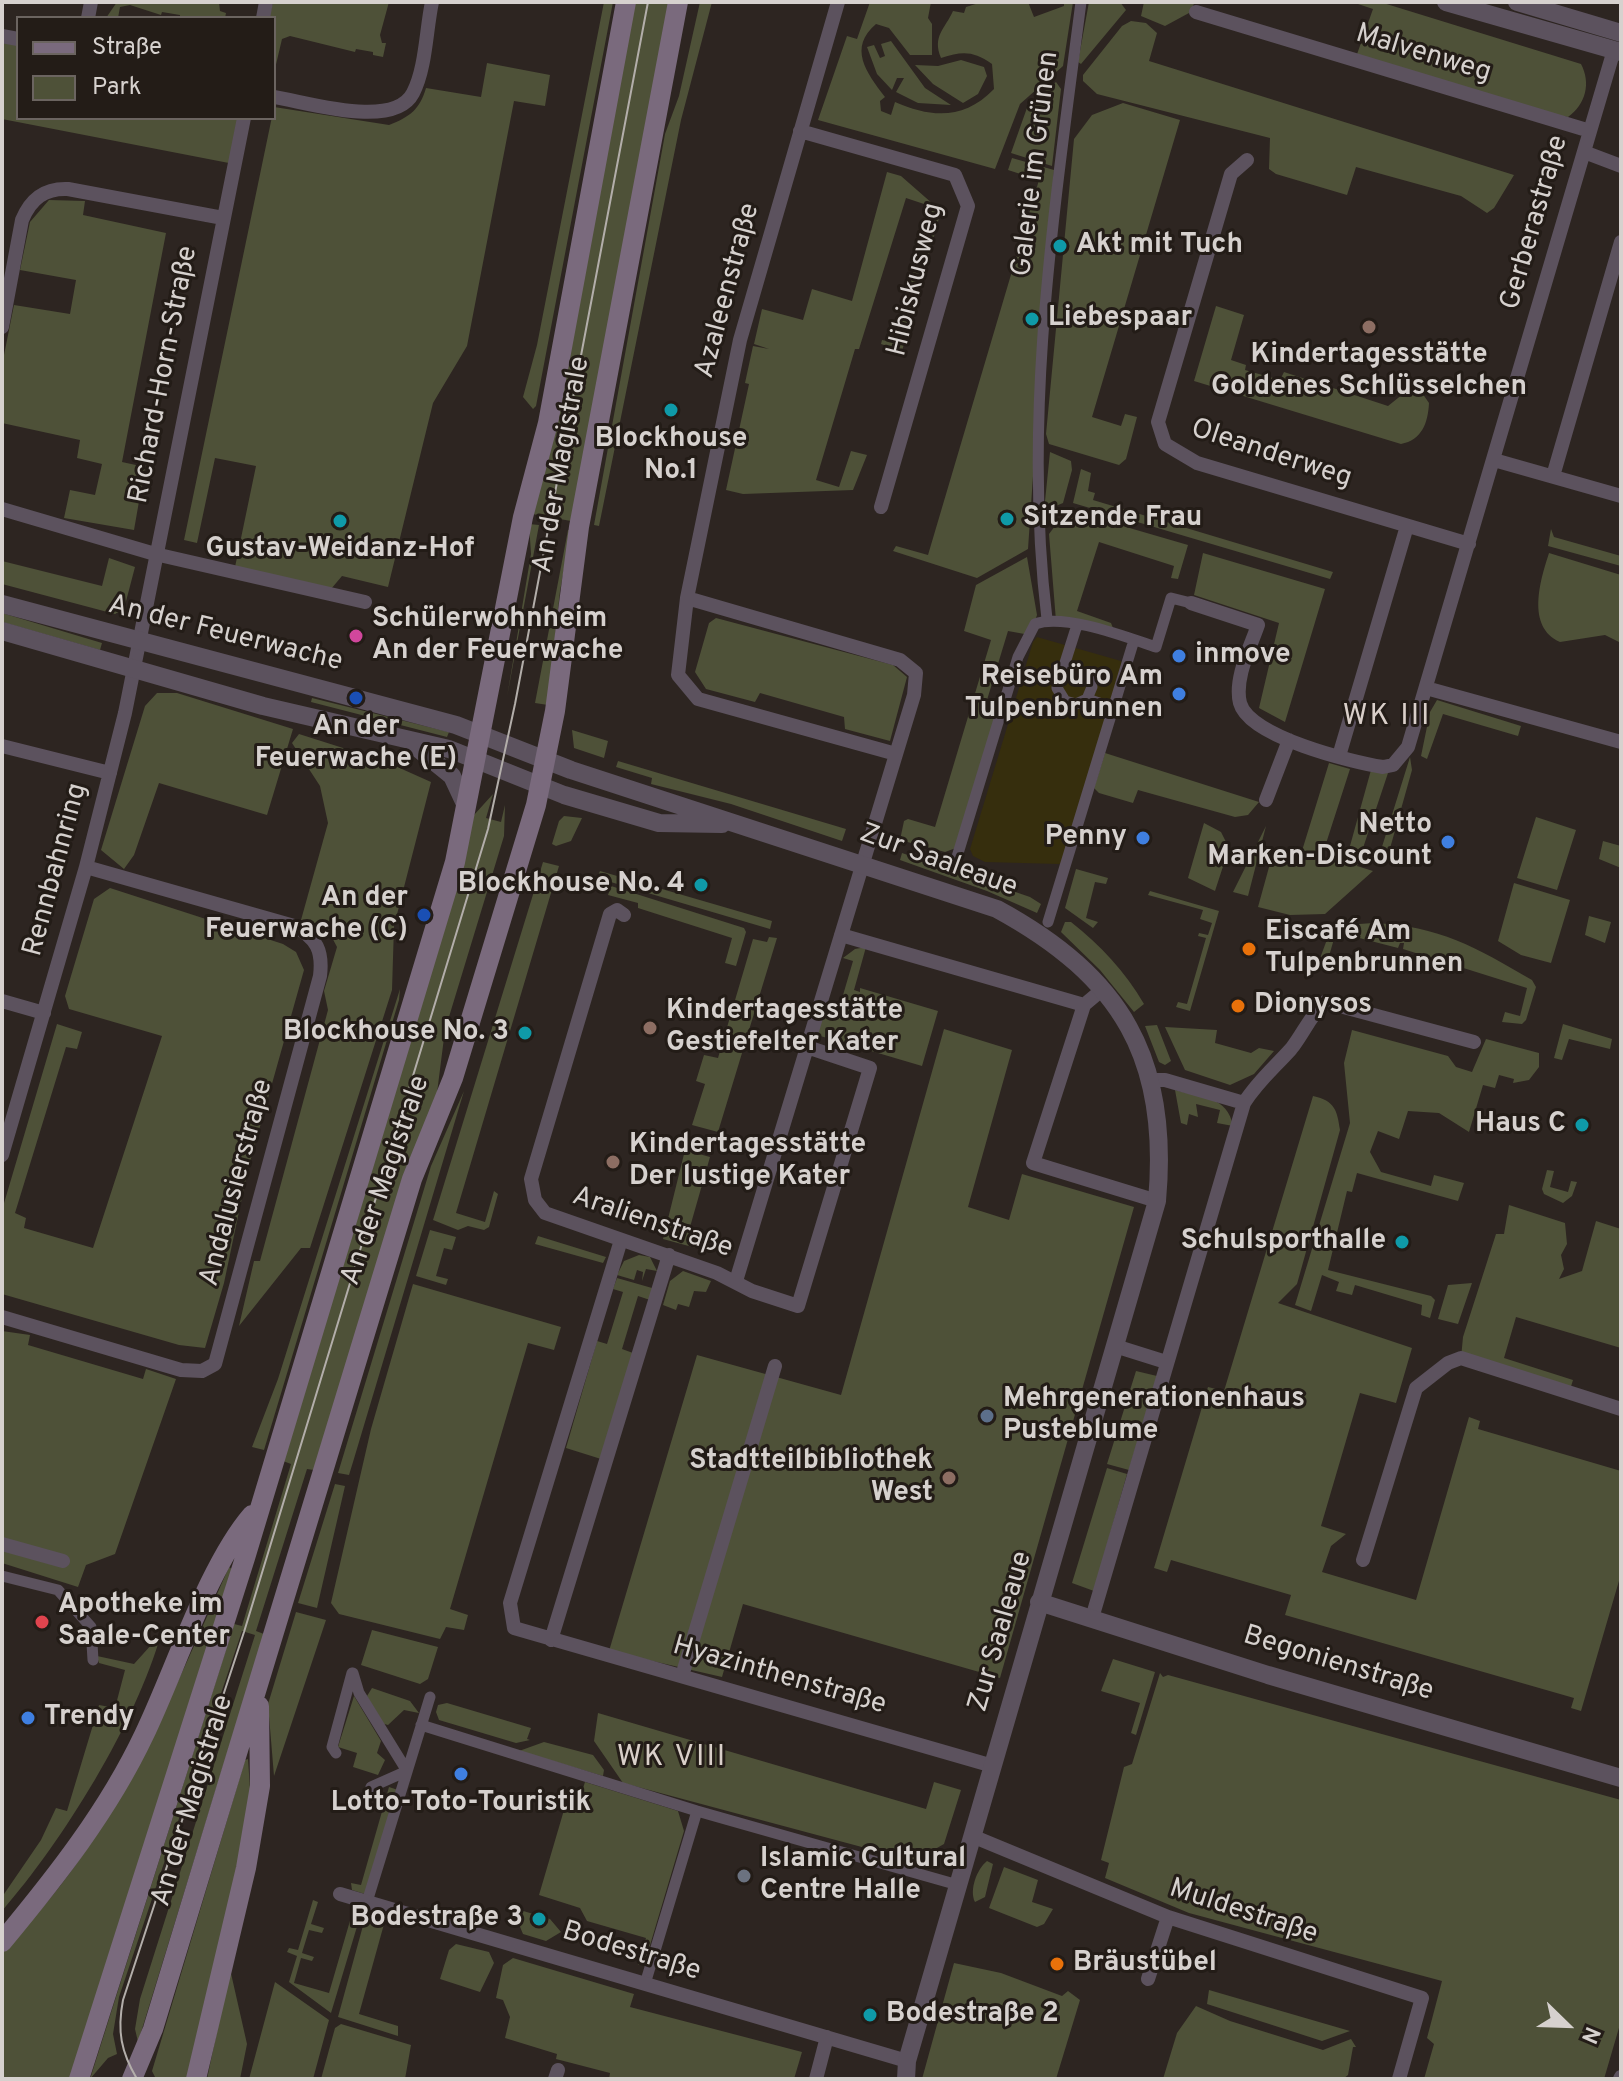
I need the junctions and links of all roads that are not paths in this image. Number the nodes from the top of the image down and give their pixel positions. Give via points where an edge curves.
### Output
1 (432, 2) edge
2 (626, 2) edge
3 (678, 2) edge
4 (838, 2) edge
5 (1081, 2) edge
6 (1446, 2) edge
7 (1517, 2) edge
8 (1196, 12) dead end
9 (1619, 39) edge
10 (276, 97) edge
11 (244, 120) edge
12 (800, 131) junction
13 (1590, 131) junction
14 (1584, 152) junction
15 (1247, 160) dead end
16 (1621, 166) edge
17 (223, 218) junction
18 (1621, 242) edge
19 (2, 327) edge
20 (1494, 460) junction
21 (1553, 476) junction
22 (1621, 496) edge
23 (881, 507) dead end
24 (2, 509) edge
25 (1407, 526) junction
26 (1469, 544) junction
27 (155, 554) junction
28 (687, 598) junction
29 (365, 602) dead end
30 (1191, 603) joint
31 (2, 604) edge
32 (1047, 619) junction
33 (1077, 625) junction
34 (2, 631) edge
35 (1134, 640) junction
36 (139, 644) junction
37 (1065, 665) junction
38 (134, 671) junction
39 (1426, 688) junction
40 (1087, 699) junction
41 (1114, 708) junction
42 (481, 733) junction
43 (406, 740) junction
44 (1289, 740) junction
45 (1621, 742) edge
46 (2, 746) edge
47 (896, 754) junction
48 (1339, 756) junction
49 (476, 758) junction
50 (545, 759) junction
51 (110, 773) junction
52 (540, 786) junction
53 (1266, 800) dead end
54 (466, 806) junction
55 (733, 823) junction
56 (956, 860) dead end
57 (863, 863) junction
58 (86, 867) junction
59 (624, 915) dead end
60 (1048, 922) dead end
61 (841, 935) junction
62 (1103, 989) junction
63 (2, 1001) edge
64 (1084, 1005) junction
65 (44, 1013) junction
66 (1474, 1042) dead end
67 (807, 1047) junction
68 (1152, 1080) junction
69 (1244, 1103) junction
70 (2, 1155) edge
71 (1157, 1201) junction
72 (621, 1240) junction
73 (669, 1255) junction
74 (736, 1281) junction
75 (2, 1319) edge
76 (1115, 1346) junction
77 (1166, 1362) junction
78 (775, 1366) dead end
79 (1621, 1409) edge
80 (260, 1506) junction
81 (2, 1544) edge
82 (1363, 1560) dead end
83 (63, 1561) dead end
84 (2, 1576) edge
85 (1039, 1602) junction
86 (1092, 1618) junction
87 (551, 1640) junction
88 (93, 1660) dead end
89 (682, 1676) junction
90 (259, 1681) junction
91 (430, 1697) dead end
92 (421, 1725) junction
93 (336, 1753) dead end
94 (993, 1766) junction
95 (407, 1771) junction
96 (1621, 1778) edge
97 (371, 1787) dead end
98 (697, 1811) junction
99 (972, 1836) junction
100 (958, 1885) junction
101 (340, 1894) dead end
102 (367, 1902) junction
103 (1168, 1917) junction
104 (2, 1942) edge
105 (1148, 1979) dead end
106 (645, 1984) junction
107 (827, 2037) junction
108 (906, 2070) edge
109 (79, 2079) edge
110 (132, 2079) edge
111 (196, 2079) edge
112 (816, 2079) edge
113 (1399, 2079) edge

1 - 10 street via 415,91 399,107 372,113
2 - 42 main road, An der Magistrale via 548,423 520,532
3 - 50 main road, An der Magistrale via 579,527
4 - 12 street, Azaleenstraße
5 - 32 street, Galerie im Grünen via 1045,308 1038,528
6 - 9 street
7 - 9 street
8 - 13 street, Malvenweg
9 - 13 street, Gerberastraße
11 - 17 street, Richard-Horn-Straße
12 - 23 street, Hibiskusweg via 955,175 968,206
12 - 28 street, Azaleenstraße via 740,340
13 - 14 street, Gerberastraße
14 - 16 street
14 - 20 street, Gerberastraße
15 - 25 street, Oleanderweg via 1231,174 1158,422 1165,444 1197,463
17 - 19 street via 68,189 43,193 22,220
17 - 27 street, Richard-Horn-Straße
18 - 21 street
20 - 21 street
20 - 26 street, Gerberastraße
21 - 22 street
24 - 27 street
25 - 26 street, Oleanderweg
25 - 48 street
26 - 39 street, Gerberastraße
27 - 29 street
27 - 36 street, Richard-Horn-Straße
28 - 47 street, Azaleenstraße via 678,675 698,699
28 - 47 street via 900,660 916,673
30 - 35 street via 1171,598 1156,647
30 - 44 street via 1258,625 1239,682 1239,701 1244,713
31 - 36 street, An der Feuerwache
32 - 33 street
32 - 56 street via 1026,634
33 - 35 street
33 - 37 street
34 - 38 street, An der Feuerwache
35 - 41 street
36 - 38 street, Rennbahnring
36 - 42 street, An der Feuerwache
37 - 40 street via 1088,677 1092,687
37 - 40 street via 1057,688 1061,699 1076,704
38 - 43 street, An der Feuerwache
38 - 51 street, Rennbahnring
39 - 45 street
39 - 48 street, Gerberastraße via 1408,747 1393,765
40 - 41 street
41 - 60 street
42 - 49 main road, An der Magistrale
42 - 50 street, Zur Saaleaue
43 - 49 street, An der Feuerwache
43 - 54 street via 444,766
44 - 48 street
44 - 53 street
46 - 51 street
47 - 57 street
49 - 52 street, Zur Saaleaue
49 - 54 main road, An der Magistrale
50 - 52 main road, An der Magistrale
50 - 55 street, Zur Saaleaue
51 - 58 street, Rennbahnring
52 - 55 street, Zur Saaleaue via 659,823
52 - 90 main road, An der Magistrale via 495,946 453,1078 412,1179
54 - 80 main road, An der Magistrale via 455,862
55 - 57 street, Zur Saaleaue
57 - 61 street
57 - 62 street, Zur Saaleaue via 997,909 1041,933
58 - 65 street, Rennbahnring
58 - 75 street, Andalusierstraße via 294,926 316,941 320,976 215,1364 202,1371 181,1370
59 - 72 street, Aralienstraße via 617,910 610,914 531,1179 535,1200 545,1213
61 - 64 street
61 - 67 street
62 - 64 street
62 - 68 street, Zur Saaleaue via 1135,1034
63 - 65 street
64 - 71 street via 1033,1163
65 - 70 street, Rennbahnring
66 - 69 street via 1325,1002
67 - 74 street
67 - 74 street, Aralienstraße via 870,1068 798,1306
68 - 69 street
68 - 71 street, Zur Saaleaue via 1160,1147
69 - 77 street
71 - 76 street, Zur Saaleaue
72 - 73 street, Aralienstraße
72 - 87 street, Hyazinthenstraße via 510,1603 514,1628
73 - 74 street, Aralienstraße
73 - 87 street
76 - 77 street
76 - 85 street, Zur Saaleaue
77 - 86 street
78 - 89 street
79 - 82 street via 1461,1358 1448,1363 1416,1388
80 - 104 main road via 224,1557 148,1727 99,1815
80 - 109 main road, An der Magistrale
81 - 83 street
84 - 88 street via 58,1590 91,1627
85 - 86 street, Begonienstraße
85 - 94 street, Zur Saaleaue
86 - 96 street, Begonienstraße
87 - 89 street, Hyazinthenstraße
89 - 94 street, Hyazinthenstraße
90 - 110 main road, An der Magistrale via 153,2029
90 - 111 main road via 260,1786
91 - 92 street
92 - 95 street
92 - 98 street
93 - 95 street via 332,1747 353,1673 359,1693
94 - 99 street, Zur Saaleaue
95 - 97 street
95 - 102 street
98 - 100 street
98 - 106 street
99 - 100 street, Zur Saaleaue
99 - 103 street, Muldestraße
100 - 108 street, Zur Saaleaue
101 - 102 street, Bodestraße
102 - 106 street, Bodestraße
103 - 105 street
103 - 113 street, Muldestraße via 1422,1998
106 - 107 street, Bodestraße
107 - 108 street, Bodestraße
107 - 112 street

